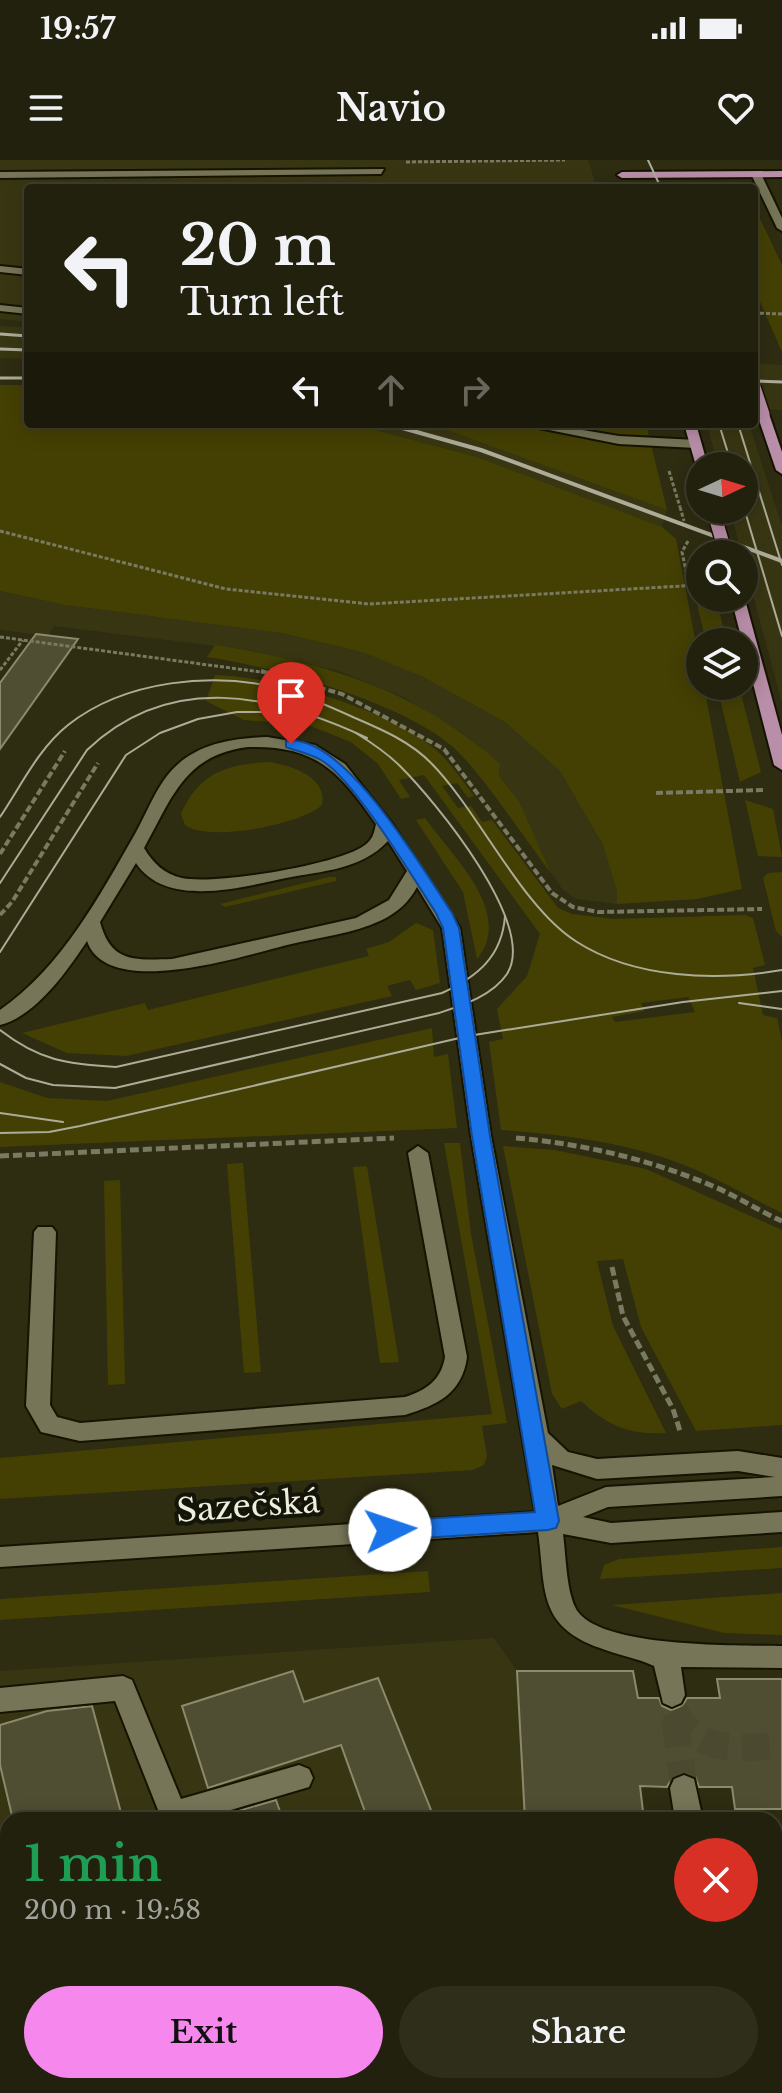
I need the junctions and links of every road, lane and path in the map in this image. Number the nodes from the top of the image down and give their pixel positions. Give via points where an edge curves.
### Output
1 (17, 160) edge
2 (557, 160) edge
3 (565, 160) edge
4 (615, 160) edge
5 (670, 160) edge
6 (381, 171) dead end
7 (756, 174) junction
8 (782, 174) edge
9 (0, 175) edge
10 (19, 175) junction
11 (622, 175) junction
12 (677, 175) junction
13 (179, 184) edge
14 (625, 184) edge
15 (681, 184) edge
16 (782, 228) edge
17 (0, 269) edge
18 (24, 272) edge
19 (0, 308) edge
20 (24, 311) edge
21 (758, 313) edge
22 (782, 314) edge
23 (758, 399) edge
24 (548, 428) edge
25 (691, 428) edge
26 (696, 444) junction
27 (698, 452) edge
28 (782, 470) edge
29 (0, 531) edge
30 (686, 545) edge
31 (686, 571) edge
32 (686, 585) edge
33 (742, 612) edge
34 (0, 637) edge
35 (24, 639) junction
36 (0, 670) edge
37 (65, 751) dead end
38 (98, 763) dead end
39 (782, 765) edge
40 (766, 790) dead end
41 (656, 793) dead end
42 (384, 824) junction
43 (134, 846) junction
44 (0, 854) edge
45 (414, 873) junction
46 (762, 909) dead end
47 (0, 915) edge
48 (91, 921) junction
49 (0, 1019) edge
50 (398, 1137) dead end
51 (503, 1138) dead end
52 (418, 1153) dead end
53 (0, 1156) edge
54 (782, 1221) edge
55 (45, 1232) dead end
56 (612, 1267) dead end
57 (534, 1431) junction
58 (682, 1439) dead end
59 (782, 1468) edge
60 (782, 1486) edge
61 (548, 1521) junction
62 (782, 1522) edge
63 (0, 1557) edge
64 (650, 1651) junction
65 (782, 1657) edge
66 (672, 1695) tunnel mouth
67 (0, 1700) edge
68 (299, 1778) dead end
69 (684, 1788) tunnel mouth
70 (172, 1812) edge
71 (180, 1812) edge
72 (688, 1812) edge

1 - 10 street
2 - 3 path
4 - 11 main road
5 - 12 main road
6 - 10 street
7 - 8 main road
7 - 12 main road
7 - 16 street
9 - 10 street
10 - 13 street via 31,182
11 - 12 main road
11 - 14 main road
12 - 15 main road
17 - 18 street
19 - 20 street
21 - 22 path
23 - 28 main road, bridge
24 - 26 street via 619,440
25 - 26 main road
26 - 27 main road
29 - 32 path via 226,589 369,604
30 - 31 path
33 - 39 main road
34 - 35 path
35 - 36 path
35 - 46 path via 255,669 342,694 444,749 549,890 579,909
37 - 44 path
38 - 47 path
40 - 41 path
42 - 43 street via 381,839 357,858 224,884 161,876 147,867
42 - 43 street via 325,756 291,744 248,742 208,752 179,771
42 - 45 street
43 - 48 street
45 - 48 street via 400,901 366,920 167,967 114,958 95,941
45 - 57 street via 451,928 481,1136
48 - 49 street via 47,985
50 - 53 path
51 - 54 path via 635,1157 719,1189
52 - 55 street via 456,1357 451,1380 443,1389 405,1406 80,1432 49,1425 38,1406
56 - 58 path via 623,1316 673,1409
57 - 59 street via 541,1444 574,1467 738,1461
57 - 61 street
60 - 61 street, Sazečská via 606,1497
61 - 62 street, Sazečská via 611,1533
61 - 63 street, Sazečská
61 - 64 street via 566,1619 584,1631
64 - 65 street
64 - 66 street via 668,1667
67 - 70 street via 123,1688
68 - 71 street
69 - 72 street

